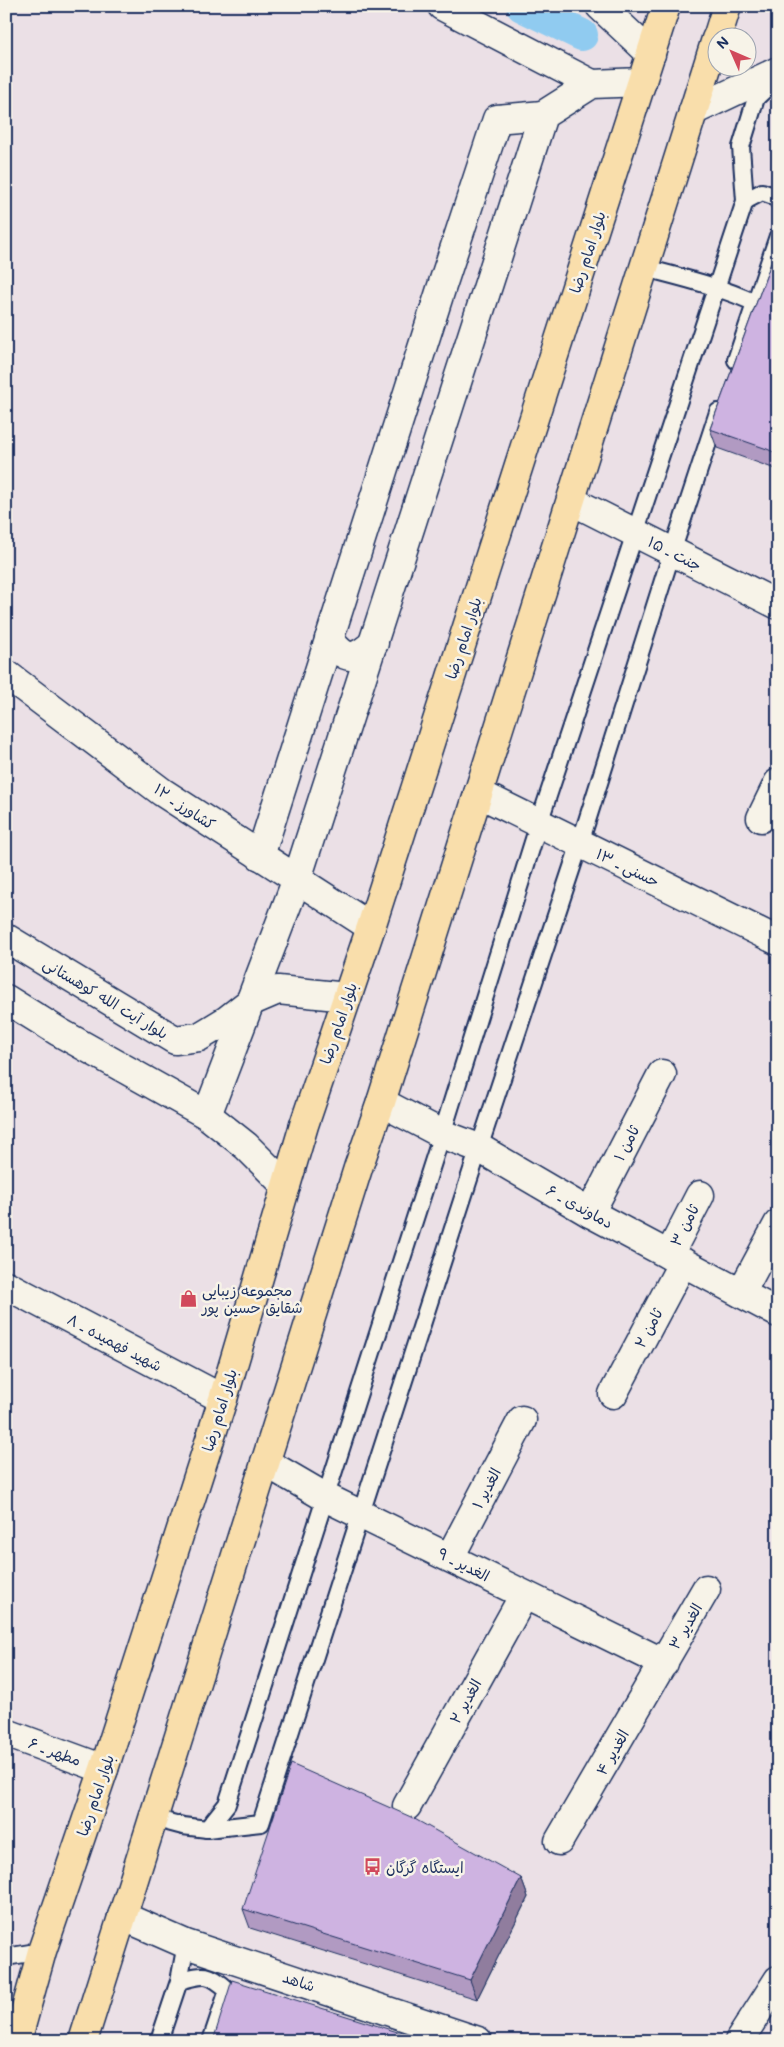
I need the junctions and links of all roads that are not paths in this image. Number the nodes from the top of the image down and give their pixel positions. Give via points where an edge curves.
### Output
1 (442, 6) edge
2 (600, 6) edge
3 (666, 6) edge
4 (727, 6) edge
5 (720, 28) edge
6 (651, 54) junction
7 (706, 71) edge
8 (778, 71) edge
9 (778, 77) edge
10 (642, 82) junction
11 (592, 84) junction
12 (693, 111) junction
13 (543, 116) junction
14 (745, 201) junction
15 (778, 201) edge
16 (778, 236) edge
17 (645, 268) junction
18 (717, 286) junction
19 (756, 302) junction
20 (778, 315) edge
21 (731, 376) edge
22 (724, 394) edge
23 (572, 502) junction
24 (635, 533) junction
25 (672, 552) junction
26 (778, 605) edge
27 (329, 639) junction
28 (374, 643) junction
29 (6, 674) edge
30 (314, 687) junction
31 (357, 696) junction
32 (778, 783) edge
33 (478, 793) junction
34 (761, 818) dead end
35 (539, 823) junction
36 (580, 843) junction
37 (260, 856) junction
38 (297, 879) junction
39 (370, 928) junction
40 (6, 938) edge
41 (778, 941) edge
42 (347, 997) junction
43 (6, 998) edge
44 (250, 1002) junction
45 (662, 1074) dead end
46 (381, 1102) junction
47 (207, 1115) junction
48 (442, 1134) junction
49 (479, 1148) junction
50 (286, 1186) junction
51 (700, 1195) dead end
52 (590, 1213) junction
53 (778, 1224) edge
54 (676, 1259) junction
55 (6, 1285) edge
56 (741, 1293) junction
57 (778, 1313) edge
58 (612, 1394) dead end
59 (223, 1399) junction
60 (522, 1420) dead end
61 (265, 1462) junction
62 (325, 1498) junction
63 (361, 1513) junction
64 (450, 1557) junction
65 (706, 1589) dead end
66 (524, 1595) junction
67 (664, 1663) junction
68 (6, 1733) edge
69 (104, 1769) junction
70 (407, 1806) dead end
71 (153, 1818) junction
72 (207, 1828) junction
73 (559, 1841) dead end
74 (122, 1916) junction
75 (186, 1944) junction
76 (42, 1951) junction
77 (6, 1957) edge
78 (778, 1980) edge
79 (180, 1981) junction
80 (17, 2041) edge
81 (82, 2041) edge
82 (159, 2041) edge
83 (211, 2041) edge
84 (478, 2041) edge
85 (739, 2041) edge

1 - 11 street
2 - 6 street
3 - 6 main road, بلوار امام رضا
4 - 5 main road
6 - 10 main road, بلوار امام رضا
7 - 12 main road
8 - 12 street
9 - 14 lane via 756,98 742,146
10 - 11 street
10 - 39 main road, بلوار امام رضا
11 - 13 street
12 - 17 main road
13 - 27 street via 497,118
13 - 28 street
14 - 15 lane via 762,192 776,196
14 - 18 lane
16 - 19 lane
17 - 18 lane
17 - 23 main road
18 - 19 lane
18 - 24 lane
19 - 20 lane
19 - 21 lane
22 - 25 lane
23 - 24 street, جنت ـ ۱۵
23 - 33 main road
24 - 25 street, جنت ـ ۱۵
24 - 35 lane
25 - 26 street, جنت ـ ۱۵
25 - 36 lane
27 - 28 street via 347,657 361,654
27 - 30 street
28 - 31 street
29 - 37 street, کشاورز ـ ۱۲ via 162,792
30 - 31 street via 327,677 340,673 350,679
30 - 37 street
31 - 38 street
32 - 34 street
33 - 35 street, حسنی ـ ۱۳
33 - 46 main road
35 - 36 street, حسنی ـ ۱۳
35 - 48 lane
36 - 41 street, حسنی ـ ۱۳
36 - 49 lane
37 - 38 street, کشاورز ـ ۱۲
38 - 39 street, کشاورز ـ ۱۲
38 - 44 street
39 - 42 main road, بلوار امام رضا
40 - 44 street, بلوار آیت الله کوهستانی via 175,1040 199,1036
42 - 44 street, بلوار آیت الله کوهستانی via 278,990
42 - 50 main road, بلوار امام رضا
43 - 47 street via 67,1037
44 - 47 street
45 - 52 street, ثامن ۱
46 - 48 street, دماوندی ـ ۶
46 - 61 main road
47 - 50 street via 246,1146
48 - 49 street, دماوندی ـ ۶
48 - 62 lane
49 - 52 street, دماوندی ـ ۶
49 - 63 lane
50 - 59 main road, بلوار امام رضا
51 - 54 street, ثامن ۳
52 - 54 street, دماوندی ـ ۶
53 - 56 street
54 - 56 street, دماوندی ـ ۶
54 - 58 street, ثامن ۲
55 - 59 street, شهید فهمیده ـ ۸
56 - 57 street, دماوندی ـ ۶
59 - 69 main road, بلوار امام رضا
60 - 64 street, الغدیر ۱
61 - 62 street, الغدیر ـ ۹
61 - 71 main road
62 - 63 street, الغدیر ـ ۹
62 - 72 lane via 227,1804
63 - 64 street, الغدیر ـ ۹
63 - 72 lane via 261,1823
64 - 66 street, الغدیر ـ ۹
65 - 67 street, الغدیر ۳
66 - 67 street, الغدیر ـ ۹
66 - 70 street, الغدیر ۲
67 - 73 street, الغدیر ۴
68 - 69 street, مطهر ـ ۶
69 - 76 main road, بلوار امام رضا
71 - 72 lane via 182,1826
71 - 74 main road
74 - 75 street, شاهد
74 - 81 main road
75 - 79 lane
75 - 84 street, شاهد
76 - 77 lane
76 - 80 main road, بلوار امام رضا
78 - 85 street
79 - 82 lane
79 - 83 lane via 203,1974 228,1990

